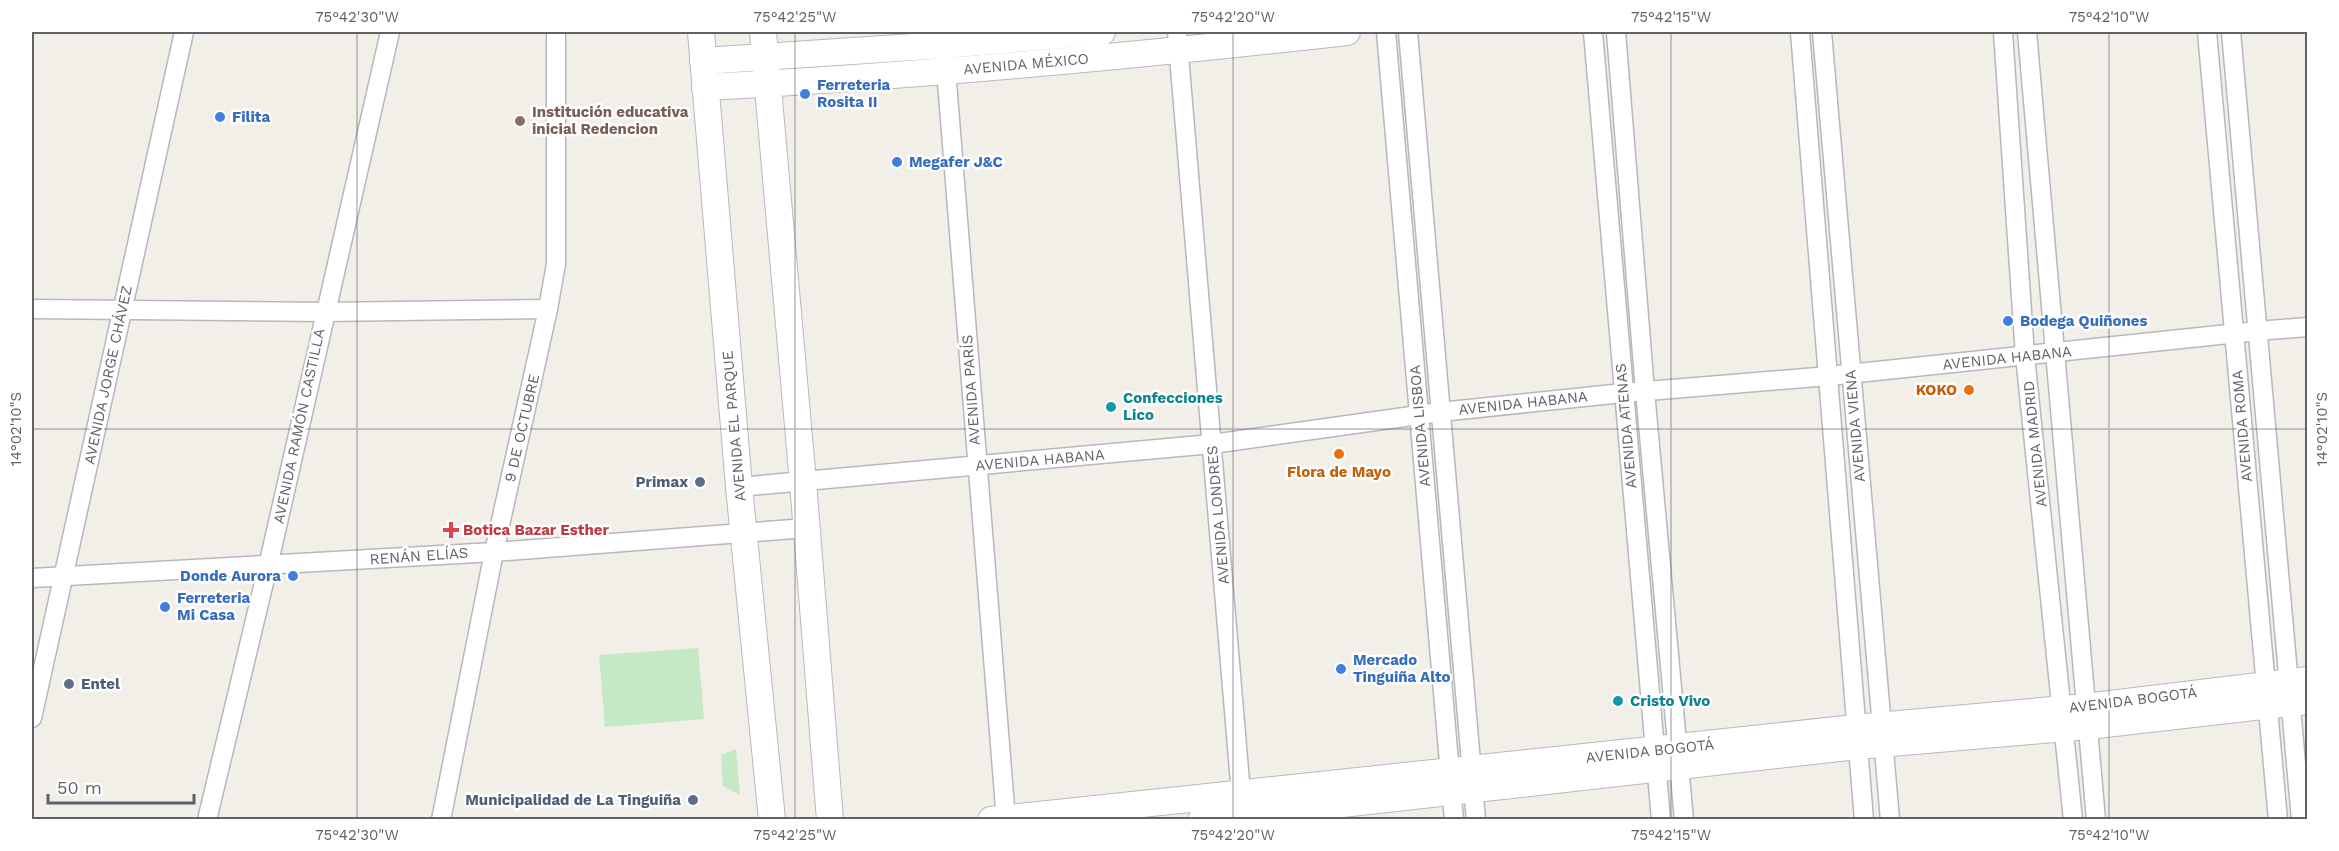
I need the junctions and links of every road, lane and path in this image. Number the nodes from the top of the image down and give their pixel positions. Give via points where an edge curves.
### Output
1 (184, 32) edge
2 (390, 32) edge
3 (555, 32) edge
4 (700, 32) edge
5 (1102, 32) edge
6 (1347, 32) edge
7 (1386, 32) edge
8 (1408, 32) edge
9 (1593, 32) edge
10 (1616, 32) edge
11 (1800, 32) edge
12 (1822, 32) edge
13 (2003, 32) edge
14 (2027, 32) edge
15 (2207, 32) edge
16 (2231, 32) edge
17 (943, 38) edge
18 (1178, 41) edge
19 (764, 44) edge
20 (703, 61) junction
21 (946, 71) junction
22 (769, 84) junction
23 (705, 87) junction
24 (122, 308) junction
25 (32, 309) edge
26 (548, 309) junction
27 (324, 312) junction
28 (2307, 327) edge
29 (2257, 331) junction
30 (2234, 334) junction
31 (2054, 353) junction
32 (2025, 356) junction
33 (1851, 374) junction
34 (1829, 376) junction
35 (1645, 391) junction
36 (1623, 393) junction
37 (1440, 412) junction
38 (1419, 414) junction
39 (1212, 444) junction
40 (977, 466) junction
41 (803, 482) junction
42 (739, 487) junction
43 (806, 528) junction
44 (744, 532) junction
45 (494, 552) junction
46 (268, 566) junction
47 (64, 575) junction
48 (32, 578) edge
49 (2288, 692) edge
50 (2075, 717) junction
51 (32, 718) edge
52 (1883, 734) junction
53 (1856, 737) junction
54 (1667, 758) junction
55 (1461, 781) junction
56 (1243, 810) edge
57 (207, 819) edge
58 (441, 819) edge
59 (772, 819) edge
60 (830, 819) edge
61 (1001, 819) edge
62 (1201, 819) edge
63 (1454, 819) edge
64 (1476, 819) edge
65 (1661, 819) edge
66 (1684, 819) edge
67 (1864, 819) edge
68 (1890, 819) edge
69 (2073, 819) edge
70 (2096, 819) edge
71 (2278, 819) edge
72 (2301, 819) edge

1 - 24 street, AVENIDA JORGE CHÁVEZ
2 - 27 street, AVENIDA RAMÓN CASTILLA
3 - 26 street, 9 DE OCTUBRE via 556,264
4 - 20 street, AVENIDA EL PARQUE
5 - 17 street, AVENIDA MÉXICO
6 - 18 street, AVENIDA MÉXICO
7 - 38 street, AVENIDA LISBOA
8 - 37 street, AVENIDA LISBOA
9 - 36 street, AVENIDA ATENAS
10 - 35 street, AVENIDA ATENAS
11 - 34 street, AVENIDA VIENA
12 - 33 street, AVENIDA VIENA
13 - 32 street, AVENIDA MADRID
14 - 31 street, AVENIDA MADRID
15 - 30 street, AVENIDA ROMA
16 - 29 street, AVENIDA ROMA
17 - 19 street, AVENIDA MÉXICO
17 - 21 street, AVENIDA PARÍS
18 - 21 street, AVENIDA MÉXICO
18 - 39 street, AVENIDA LONDRES
19 - 20 street, AVENIDA MÉXICO
19 - 22 street
20 - 23 street, AVENIDA EL PARQUE
21 - 22 street, AVENIDA MÉXICO
21 - 40 street, AVENIDA PARÍS
22 - 23 street, AVENIDA MÉXICO
22 - 41 street
23 - 42 street, AVENIDA EL PARQUE
24 - 25 street
24 - 27 street
24 - 47 street, AVENIDA JORGE CHÁVEZ
26 - 27 street
26 - 45 street, 9 DE OCTUBRE
27 - 46 street, AVENIDA RAMÓN CASTILLA
28 - 29 street, AVENIDA HABANA
29 - 30 street, AVENIDA HABANA
29 - 49 street, AVENIDA ROMA
30 - 31 street, AVENIDA HABANA
30 - 49 street, AVENIDA ROMA
31 - 32 street, AVENIDA HABANA
31 - 50 street, AVENIDA MADRID
32 - 33 street, AVENIDA HABANA
32 - 50 street, AVENIDA MADRID
33 - 34 street, AVENIDA HABANA
33 - 52 street, AVENIDA VIENA
34 - 35 street, AVENIDA HABANA
34 - 53 street, AVENIDA VIENA
35 - 36 street, AVENIDA HABANA
35 - 54 street, AVENIDA ATENAS
36 - 37 street, AVENIDA HABANA
36 - 54 street, AVENIDA ATENAS
37 - 38 street, AVENIDA HABANA
37 - 55 street, AVENIDA LISBOA
38 - 39 street, AVENIDA HABANA
38 - 55 street, AVENIDA LISBOA
39 - 40 street, AVENIDA HABANA
39 - 56 street, AVENIDA LONDRES
40 - 41 street, AVENIDA HABANA
40 - 61 street, AVENIDA PARÍS
41 - 42 street, AVENIDA HABANA
41 - 43 street
42 - 44 street, AVENIDA EL PARQUE
43 - 44 street, RENÁN ELÍAS
43 - 60 street
44 - 45 street, RENÁN ELÍAS
44 - 59 street, AVENIDA EL PARQUE
45 - 46 street, RENÁN ELÍAS
45 - 58 street, 9 DE OCTUBRE
46 - 47 street, RENÁN ELÍAS
46 - 57 street, AVENIDA RAMÓN CASTILLA
47 - 48 street, RENÁN ELÍAS
47 - 51 street, AVENIDA JORGE CHÁVEZ
49 - 50 street, AVENIDA BOGOTÁ
49 - 71 street, AVENIDA ROMA
49 - 72 street, AVENIDA ROMA
50 - 52 street, AVENIDA BOGOTÁ
50 - 69 street, AVENIDA MADRID
50 - 70 street, AVENIDA MADRID
52 - 53 street, AVENIDA BOGOTÁ
52 - 68 street, AVENIDA VIENA
53 - 54 street, AVENIDA BOGOTÁ
53 - 67 street, AVENIDA VIENA
54 - 55 street, AVENIDA BOGOTÁ
54 - 65 street, AVENIDA ATENAS
54 - 66 street, AVENIDA ATENAS
55 - 56 street, AVENIDA BOGOTÁ
55 - 63 street, AVENIDA LISBOA
55 - 64 street, AVENIDA LISBOA
56 - 61 street, AVENIDA BOGOTÁ
56 - 62 street, AVENIDA BOGOTÁ

